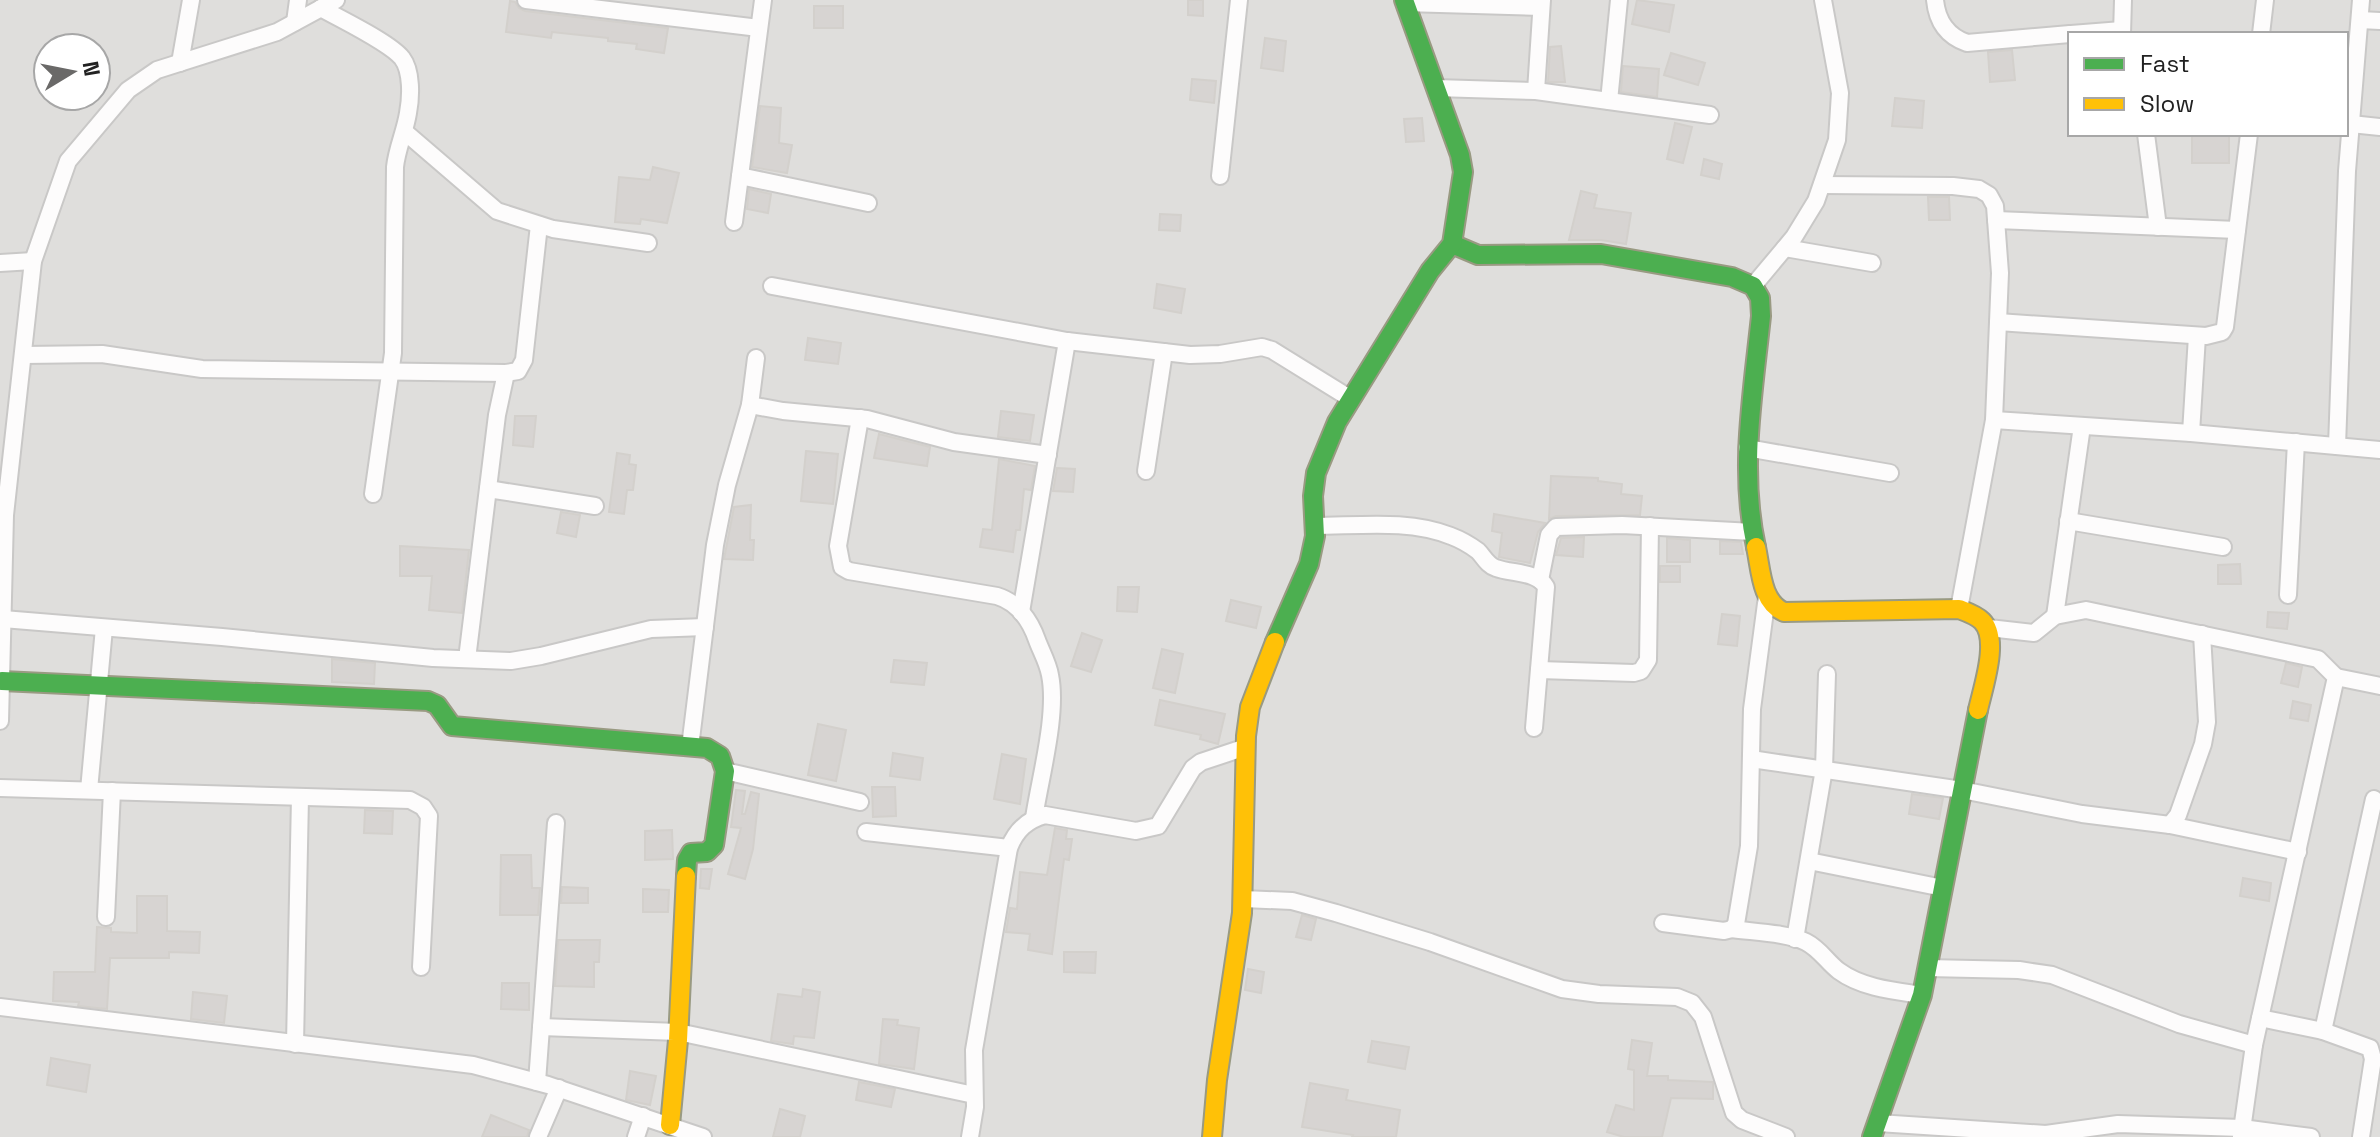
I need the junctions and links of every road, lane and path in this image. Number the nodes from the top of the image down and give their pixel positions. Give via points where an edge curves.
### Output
1 (191, 0) edge
2 (298, 0) edge
3 (526, 0) edge
4 (763, 0) edge
5 (1239, 0) edge
6 (1619, 0) edge
7 (1823, 0) edge
8 (1935, 0) edge
9 (2265, 0) edge
10 (2361, 0) edge
11 (2125, 1) edge
12 (1405, 2) edge
13 (570, 3) edge
14 (1542, 3) edge
15 (328, 4) edge
16 (2360, 20) junction
17 (2380, 21) edge
18 (295, 22) junction
19 (759, 28) junction
20 (2122, 32) edge
21 (2261, 32) edge
22 (2068, 34) edge
23 (180, 63) junction
24 (1436, 88) junction
25 (1536, 91) junction
26 (1609, 101) junction
27 (2350, 114) edge
28 (1710, 115) dead end
29 (2380, 127) edge
30 (405, 132) junction
31 (2146, 136) edge
32 (2249, 136) edge
33 (740, 176) junction
34 (1220, 176) dead end
35 (1822, 185) junction
36 (868, 203) dead end
37 (1996, 220) junction
38 (734, 222) dead end
39 (539, 225) junction
40 (2158, 227) junction
41 (2237, 230) junction
42 (648, 243) dead end
43 (1452, 244) junction
44 (1785, 248) junction
45 (33, 261) junction
46 (0, 263) edge
47 (1872, 263) dead end
48 (772, 286) dead end
49 (1753, 286) junction
50 (1998, 322) junction
51 (2197, 336) junction
52 (1067, 341) junction
53 (1164, 352) junction
54 (24, 355) junction
55 (756, 358) dead end
56 (391, 371) junction
57 (506, 373) junction
58 (1351, 399) junction
59 (750, 405) junction
60 (860, 418) junction
61 (1994, 420) junction
62 (2082, 426) junction
63 (2191, 433) junction
64 (2296, 442) junction
65 (2337, 446) junction
66 (1747, 448) junction
67 (2380, 450) edge
68 (1048, 455) junction
69 (1146, 471) dead end
70 (1890, 473) dead end
71 (488, 489) junction
72 (373, 494) dead end
73 (595, 506) dead end
74 (2, 517) edge
75 (2068, 521) junction
76 (1314, 526) junction
77 (1650, 526) junction
78 (1753, 532) junction
79 (2223, 547) dead end
80 (1540, 580) junction
81 (2288, 595) dead end
82 (1767, 596) junction
83 (1959, 609) junction
84 (1021, 612) junction
85 (2055, 616) junction
86 (3, 619) junction
87 (705, 627) junction
88 (104, 628) junction
89 (1989, 628) junction
90 (2202, 634) junction
91 (467, 659) junction
92 (1539, 670) junction
93 (1827, 674) dead end
94 (2336, 677) junction
95 (2, 681) junction
96 (97, 685) junction
97 (2380, 686) edge
98 (0, 721) edge
99 (1534, 728) dead end
100 (690, 747) junction
101 (1246, 747) junction
102 (1751, 759) junction
103 (1824, 769) junction
104 (725, 771) junction
105 (0, 788) edge
106 (89, 790) junction
107 (1962, 790) junction
108 (112, 791) junction
109 (300, 797) junction
110 (2374, 799) dead end
111 (860, 802) dead end
112 (1034, 818) junction
113 (556, 823) dead end
114 (2170, 825) junction
115 (866, 832) dead end
116 (1009, 848) junction
117 (2298, 852) junction
118 (1809, 861) junction
119 (1943, 888) junction
120 (1243, 899) junction
121 (106, 917) dead end
122 (1663, 923) dead end
123 (1732, 929) junction
124 (1795, 939) junction
125 (421, 967) dead end
126 (1927, 968) junction
127 (1922, 995) junction
128 (0, 1007) edge
129 (2260, 1018) junction
130 (541, 1027) junction
131 (2323, 1031) junction
132 (678, 1032) junction
133 (295, 1044) junction
134 (2254, 1045) junction
135 (537, 1082) junction
136 (559, 1088) junction
137 (974, 1095) junction
138 (643, 1116) junction
139 (670, 1125) junction
140 (1875, 1130) edge
141 (2241, 1132) edge
142 (1761, 1133) edge
143 (1967, 1134) edge
144 (538, 1137) edge
145 (636, 1137) edge
146 (703, 1137) edge
147 (970, 1137) edge
148 (1212, 1137) edge
149 (1786, 1137) edge
150 (2311, 1137) edge
151 (2361, 1137) edge

1 - 23 street
2 - 18 street
3 - 13 street
4 - 19 street
5 - 34 street
6 - 26 street
7 - 35 street via 1840,112
8 - 22 street via 1945,29 1967,43
9 - 21 street
10 - 16 street
11 - 20 street
12 - 14 street
12 - 24 street
13 - 19 street
14 - 25 street
15 - 18 street
15 - 30 street via 402,58 409,76
16 - 17 street
16 - 27 street
18 - 23 street
19 - 33 street
23 - 45 street via 157,70 128,90 68,161
24 - 25 street
24 - 43 street via 1463,172
25 - 26 street
26 - 28 street
27 - 29 street
27 - 65 street
30 - 39 street via 497,211
30 - 56 street via 395,167
31 - 40 street
32 - 41 street
33 - 36 street
33 - 38 street
35 - 37 street via 1979,189 1989,195
35 - 44 street
37 - 40 street
37 - 50 street
39 - 42 street
39 - 57 street via 524,360 518,371
40 - 41 street
41 - 51 street via 2225,327 2217,334
43 - 49 street via 1478,255 1621,256 1732,277
43 - 58 street
44 - 47 street
44 - 49 street
45 - 46 street
45 - 54 street
48 - 52 street
49 - 66 street via 1761,316
50 - 51 street
50 - 61 street
51 - 63 street
52 - 53 street
52 - 68 street
53 - 58 street via 1220,354 1262,347
53 - 69 street
54 - 56 street via 102,354 202,369
54 - 74 street
55 - 59 street
56 - 57 street
56 - 72 street
57 - 71 street
58 - 76 street via 1316,473
59 - 60 street
59 - 87 street via 721,515
60 - 68 street via 954,442
60 - 84 street via 838,546 842,567 997,596
61 - 62 street
61 - 83 street
62 - 63 street
62 - 75 street
63 - 64 street
64 - 65 street
64 - 81 street
65 - 67 street
66 - 70 street
66 - 78 street
68 - 84 street
71 - 73 street
71 - 91 street
74 - 86 street
75 - 79 street
75 - 85 street
76 - 80 street via 1435,530 1478,551 1491,567
76 - 101 street via 1309,564 1250,707
77 - 78 street
77 - 80 street via 1556,527 1549,535
77 - 92 street via 1644,668 1634,673
78 - 82 street
80 - 92 street via 1546,587
82 - 83 street via 1784,612
82 - 102 street
83 - 89 street via 1983,618
84 - 112 street via 1033,630 1052,690
85 - 89 street via 2034,633
85 - 90 street via 2086,610
86 - 88 street
86 - 95 street
87 - 91 street via 651,629 511,661
87 - 100 street
88 - 91 street
88 - 96 street
89 - 107 street via 1992,642
90 - 94 street via 2318,659
90 - 114 street via 2205,733
92 - 99 street
93 - 103 street
94 - 97 street
94 - 117 street
95 - 96 street
95 - 98 street
96 - 100 street via 428,701 452,726
96 - 106 street
100 - 104 street via 720,756
101 - 112 street via 1193,768 1158,826 1136,831 1045,815
101 - 120 street
102 - 103 street
102 - 123 street via 1749,846
103 - 107 street
103 - 118 street
104 - 111 street
104 - 132 street via 714,845 707,852 691,853 687,860
105 - 106 street
106 - 108 street
107 - 114 street
107 - 119 street
108 - 109 street
108 - 121 street
109 - 125 street via 410,800 423,807 429,816
109 - 133 street
110 - 131 street
112 - 116 street via 1013,836
113 - 130 street
114 - 117 street
115 - 116 street
116 - 137 street via 974,1050
117 - 129 street
118 - 119 street
118 - 124 street
119 - 126 street
120 - 142 street via 1292,901 1336,913 1562,989 1677,997 1692,1003 1703,1017 1734,1113
120 - 148 street
122 - 123 street
123 - 124 street
124 - 127 street via 1852,978
126 - 127 street
126 - 134 street via 2052,975 2179,1024
127 - 140 street
128 - 133 street
129 - 131 street
129 - 134 street
130 - 132 street
130 - 135 street
131 - 151 street via 2370,1048 2373,1059
132 - 137 street
132 - 139 street
133 - 135 street via 473,1065
134 - 141 street
135 - 136 street
136 - 138 street
136 - 144 street
137 - 147 street
138 - 139 street
138 - 145 street
139 - 146 street
140 - 143 street
141 - 143 street via 2118,1124 2046,1134
141 - 150 street
142 - 149 street

